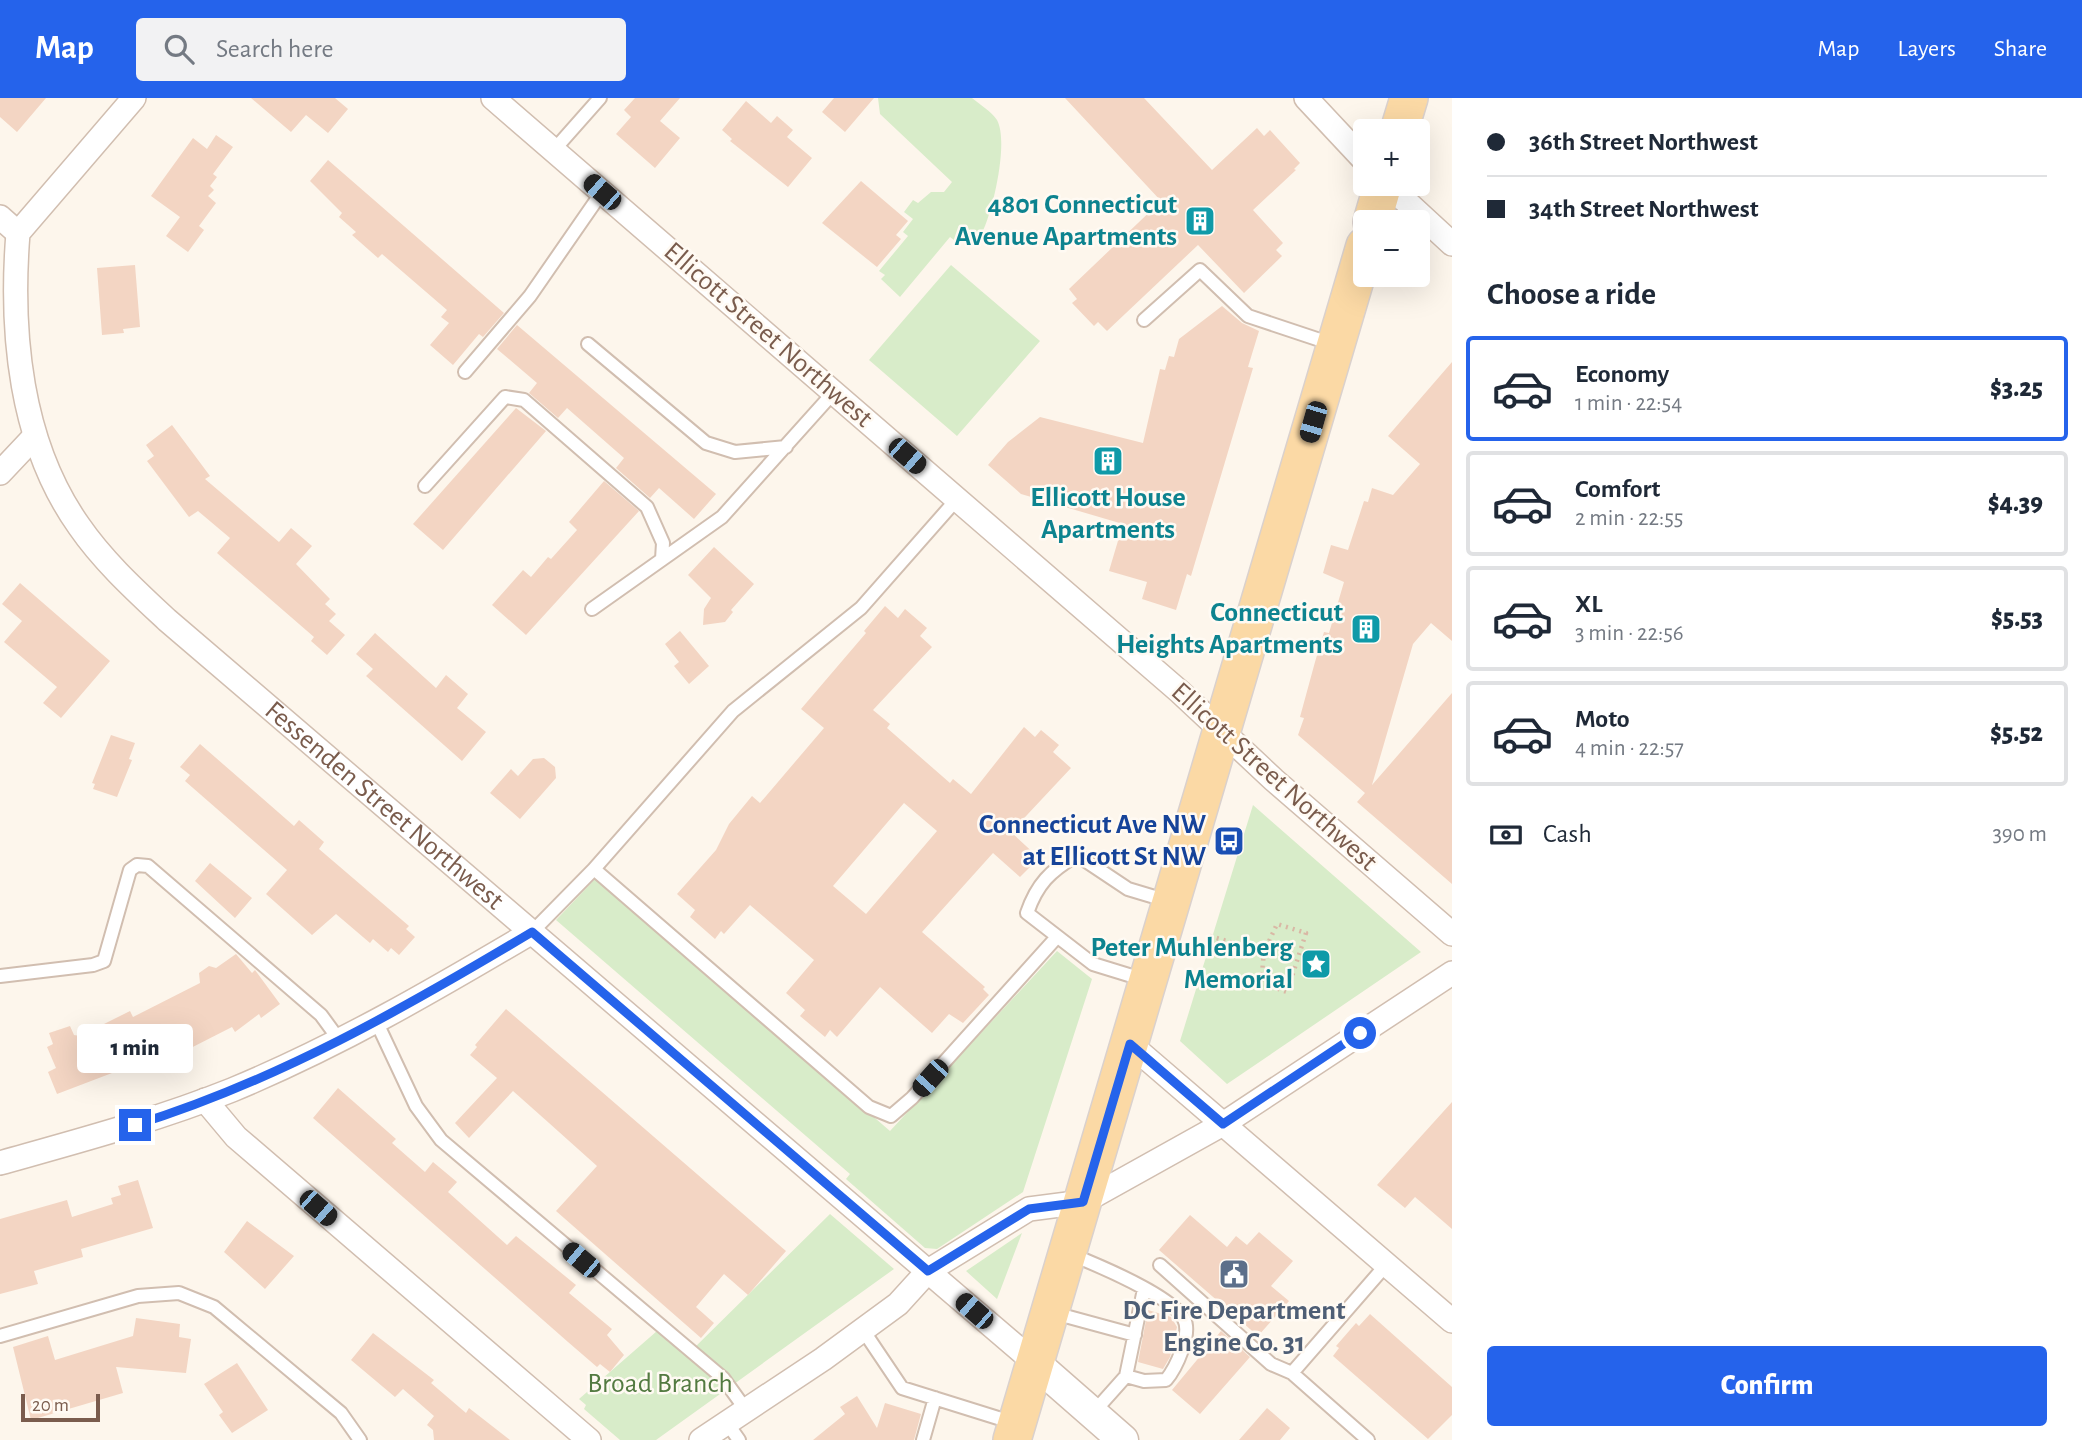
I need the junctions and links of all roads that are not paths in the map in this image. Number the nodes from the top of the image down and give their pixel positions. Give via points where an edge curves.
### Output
1 (134, 98) edge
2 (493, 98) edge
3 (600, 98) edge
4 (1306, 98) edge
5 (1409, 98) edge
6 (1403, 119) edge
7 (1353, 148) edge
8 (554, 150) junction
9 (602, 192) junction
10 (1398, 196) edge
11 (0, 217) edge
12 (18, 233) junction
13 (1452, 244) edge
14 (1353, 287) edge
15 (1144, 320) dead end
16 (588, 344) dead end
17 (1336, 345) junction
18 (465, 372) dead end
19 (834, 392) junction
20 (34, 437) junction
21 (786, 447) junction
22 (0, 473) edge
23 (425, 486) dead end
24 (957, 499) junction
25 (662, 559) junction
26 (592, 609) dead end
27 (1222, 731) junction
28 (594, 869) junction
29 (1171, 902) junction
30 (532, 932) junction
31 (1452, 934) edge
32 (1056, 938) junction
33 (1452, 973) edge
34 (0, 976) edge
35 (1148, 981) junction
36 (377, 1023) junction
37 (340, 1041) junction
38 (1130, 1044) junction
39 (205, 1100) junction
40 (1223, 1124) junction
41 (0, 1163) edge
42 (1083, 1202) junction
43 (1068, 1254) junction
44 (1160, 1265) dead end
45 (1387, 1265) junction
46 (928, 1271) junction
47 (1144, 1289) junction
48 (1051, 1312) junction
49 (1452, 1321) edge
50 (863, 1330) junction
51 (1135, 1335) junction
52 (0, 1336) edge
53 (1035, 1363) junction
54 (1292, 1373) junction
55 (1126, 1376) junction
56 (935, 1398) junction
57 (746, 1410) junction
58 (1093, 1414) junction
59 (733, 1431) edge
60 (1015, 1432) edge
61 (360, 1440) edge
62 (589, 1440) edge
63 (701, 1440) edge
64 (923, 1440) edge
65 (1123, 1440) edge
66 (1368, 1440) edge

1 - 12 street
2 - 8 street, Ellicott Street Northwest
3 - 8 lane
4 - 7 street
5 - 6 main road
8 - 9 street, Ellicott Street Northwest
9 - 18 lane via 530,296
9 - 19 street, Ellicott Street Northwest
10 - 13 street
11 - 12 street
12 - 20 street, Fessenden Street Northwest via 17,316
14 - 17 main road
15 - 17 lane via 1200,270 1248,316
16 - 21 lane via 706,443 735,452
17 - 27 main road
19 - 21 lane
19 - 24 street, Ellicott Street Northwest
20 - 22 street
20 - 30 street, Fessenden Street Northwest via 54,486 79,527 143,597
21 - 25 lane via 722,517
23 - 25 lane via 505,397 524,400 647,508 663,543
24 - 27 street, Ellicott Street Northwest
24 - 28 lane via 861,608 733,711
25 - 26 lane
27 - 29 main road
27 - 31 street, Ellicott Street Northwest
28 - 30 lane
28 - 32 lane via 869,1107 891,1116
29 - 32 lane via 1128,889 1077,855 1044,878 1027,913
29 - 35 main road
30 - 36 street
30 - 46 street, Fessenden Street Northwest
32 - 35 lane via 1093,964
33 - 40 street
34 - 37 lane via 104,961 130,870 148,866 321,1015
35 - 38 main road
36 - 37 street
36 - 57 lane via 416,1106 440,1140 723,1378
37 - 39 street
38 - 40 street
38 - 42 main road
39 - 41 street via 120,1130
39 - 62 street via 236,1137
40 - 42 street
40 - 45 street
42 - 43 main road
42 - 46 street via 1029,1209
43 - 47 lane via 1123,1275
43 - 48 main road
44 - 54 lane via 1271,1364
45 - 49 street
45 - 54 lane
46 - 50 street via 898,1304
46 - 53 street, Fessenden Street Northwest
47 - 51 lane
47 - 55 lane via 1184,1318 1186,1329 1175,1370 1166,1380
48 - 51 lane
48 - 53 main road
50 - 56 lane via 902,1388
50 - 57 street
51 - 55 lane
52 - 61 lane via 138,1296 179,1293 214,1307 341,1413
53 - 58 street, Fessenden Street Northwest
53 - 60 main road
54 - 66 lane
55 - 58 lane
56 - 60 lane
56 - 64 lane
57 - 59 street
58 - 65 street, Fessenden Street Northwest
59 - 63 street

